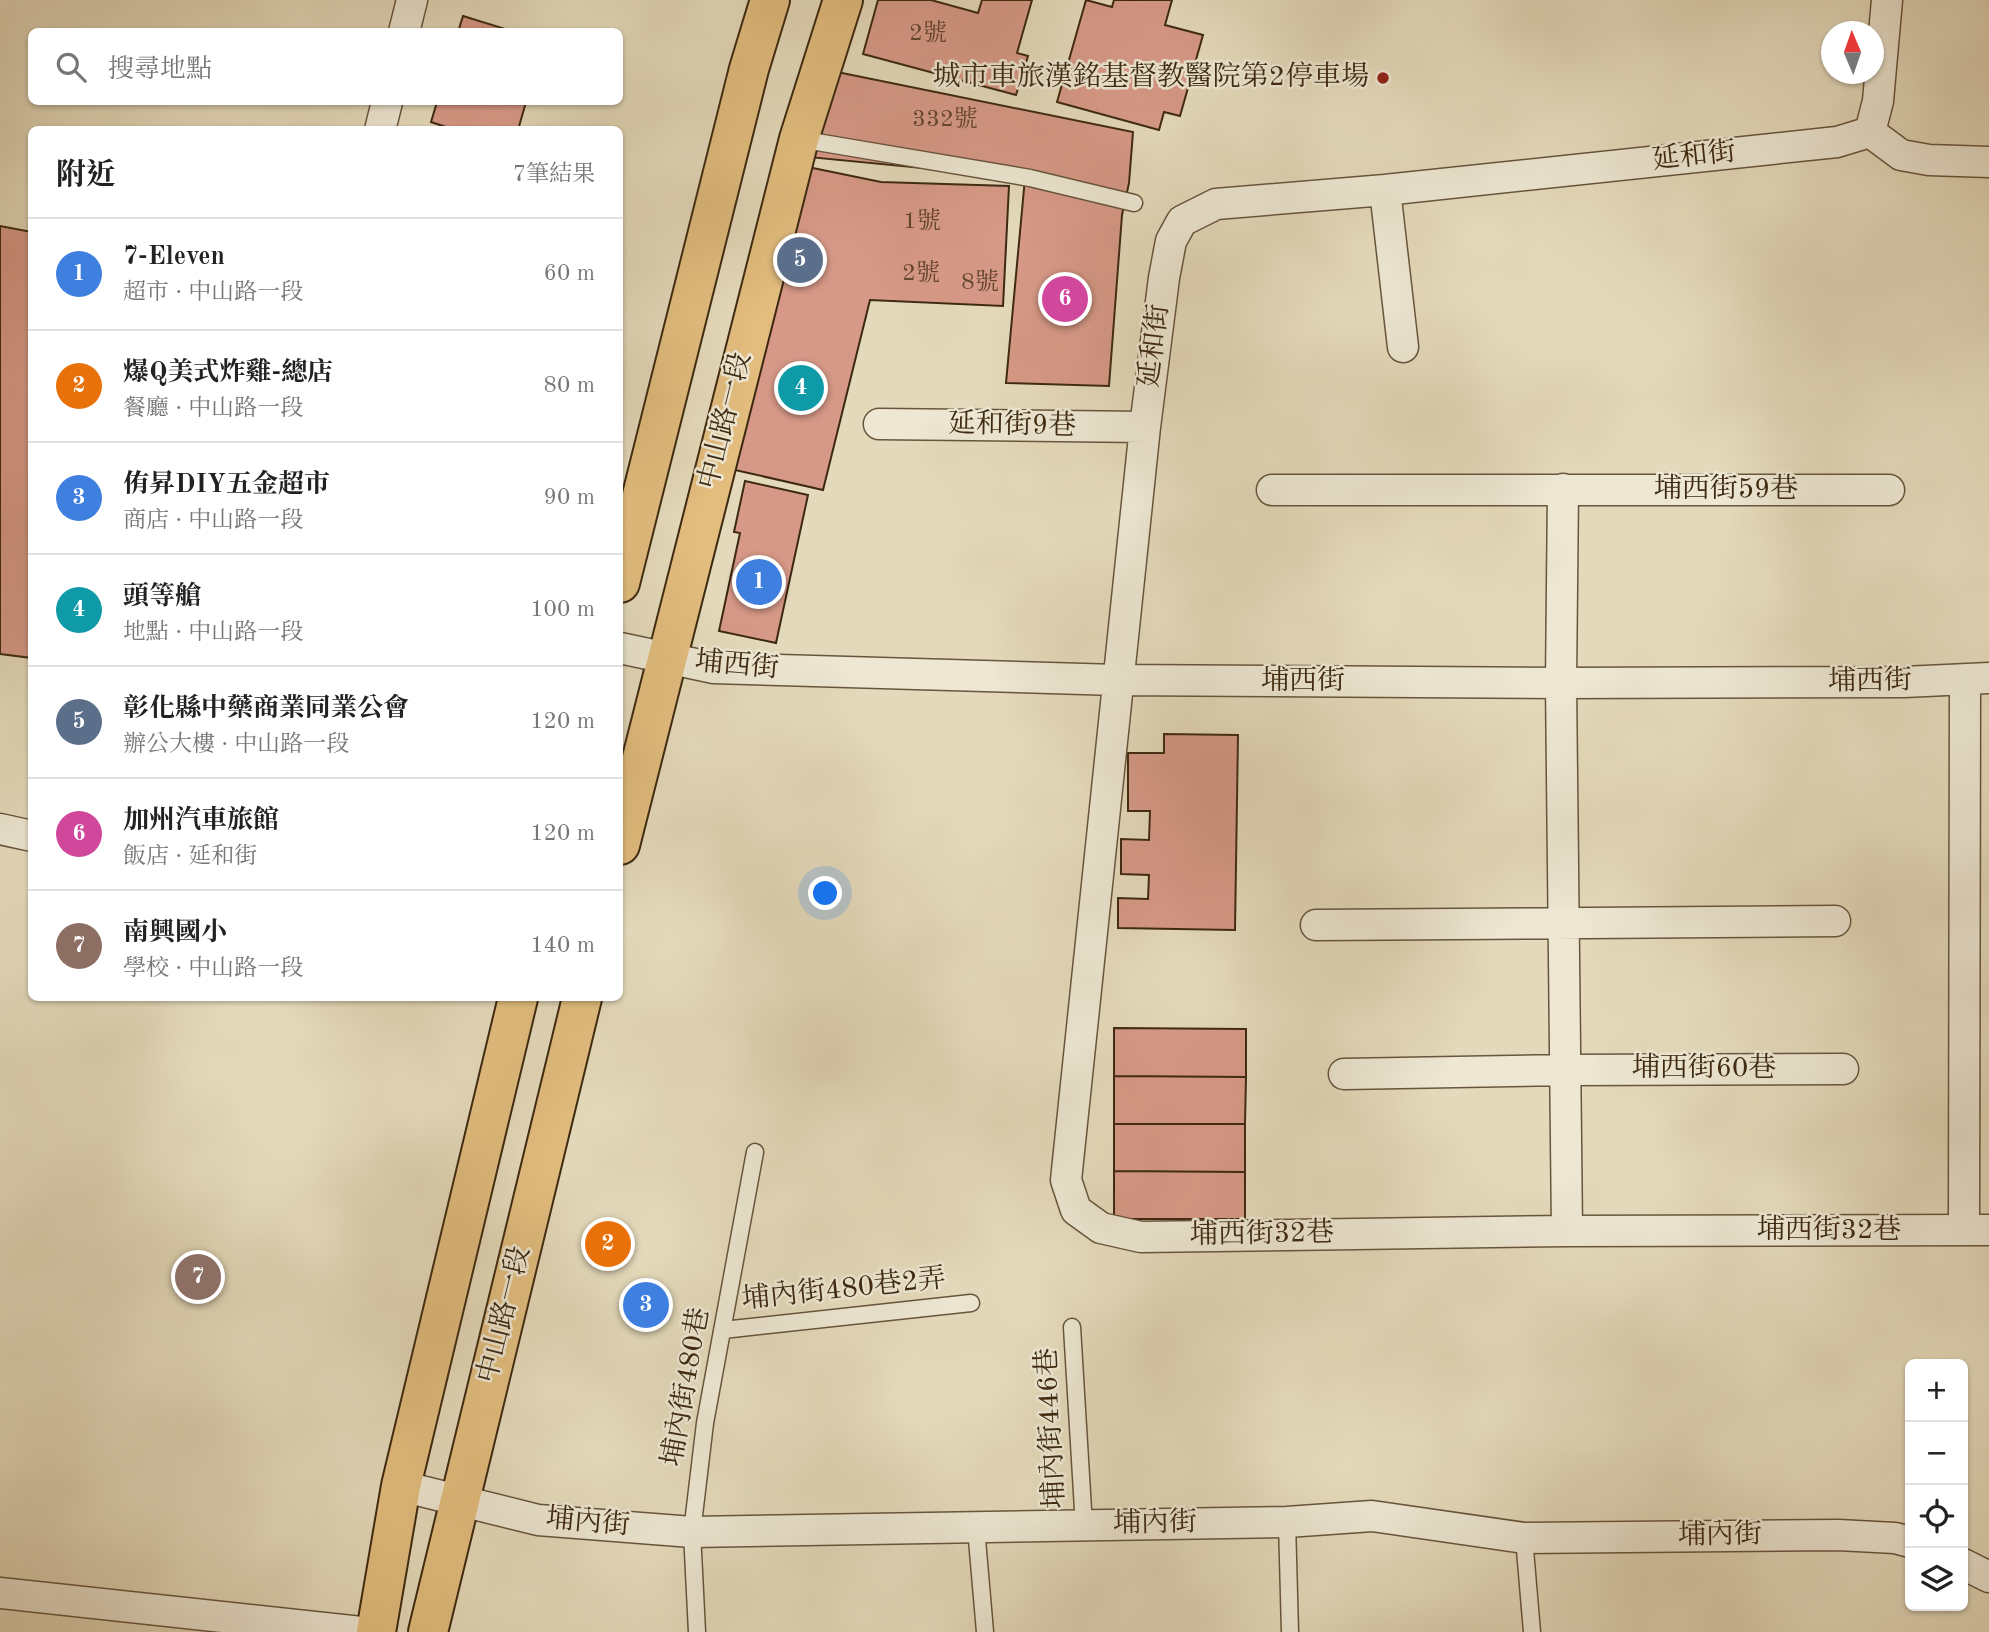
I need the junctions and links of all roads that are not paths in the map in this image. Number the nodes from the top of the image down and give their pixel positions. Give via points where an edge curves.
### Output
1 (412, 0) edge
2 (770, 0) edge
3 (843, 0) edge
4 (1887, 0) edge
5 (405, 28) edge
6 (386, 105) edge
7 (381, 126) edge
8 (1870, 132) junction
9 (799, 139) junction
10 (1989, 162) edge
11 (1385, 190) junction
12 (1134, 203) dead end
13 (1403, 347) dead end
14 (879, 424) dead end
15 (1145, 427) junction
16 (1563, 489) junction
17 (1272, 490) dead end
18 (1889, 490) dead end
19 (623, 571) edge
20 (623, 649) edge
21 (665, 657) junction
22 (1977, 679) edge
23 (1117, 680) junction
24 (1561, 683) junction
25 (0, 828) edge
26 (623, 832) edge
27 (28, 835) edge
28 (1835, 920) dead end
29 (1564, 921) junction
30 (1316, 925) dead end
31 (517, 1001) edge
32 (581, 1001) edge
33 (1843, 1069) dead end
34 (1566, 1070) junction
35 (1344, 1074) dead end
36 (755, 1152) dead end
37 (1976, 1230) edge
38 (1567, 1231) junction
39 (971, 1303) dead end
40 (1072, 1327) dead end
41 (723, 1330) junction
42 (401, 1486) junction
43 (461, 1500) junction
44 (1287, 1522) junction
45 (1084, 1526) junction
46 (976, 1528) junction
47 (692, 1532) junction
48 (1524, 1538) junction
49 (1905, 1541) edge
50 (1968, 1566) edge
51 (1989, 1577) edge
52 (0, 1593) edge
53 (361, 1632) edge
54 (376, 1632) edge
55 (428, 1632) edge
56 (697, 1632) edge
57 (985, 1632) edge
58 (1290, 1632) edge
59 (1532, 1632) edge

1 - 5 street
2 - 19 main road
3 - 9 main road, 中山路一段
4 - 8 street via 1878,101
6 - 7 street
8 - 10 street via 1901,155
8 - 11 street, 延和街 via 1837,142
9 - 12 lane via 1030,178
9 - 21 main road, 中山路一段
11 - 13 street
11 - 15 street, 延和街 via 1216,204 1182,220 1171,241 1164,278
14 - 15 street, 延和街9巷
15 - 23 street, 延和街
16 - 17 street, 埔西街59巷
16 - 18 street, 埔西街59巷
16 - 24 street
20 - 21 street, 埔西街
21 - 23 street, 埔西街 via 714,668
21 - 26 main road, 中山路一段
22 - 24 street, 埔西街
22 - 37 street
23 - 24 street, 埔西街
23 - 38 street, 埔西街32巷 via 1066,1180 1076,1210 1101,1228 1141,1237
24 - 29 street
25 - 27 street
28 - 29 street
29 - 30 street
29 - 34 street
31 - 42 main road
32 - 43 main road, 中山路一段
33 - 34 street, 埔西街60巷
34 - 35 street, 埔西街60巷
34 - 38 street
36 - 41 lane, 埔內街480巷
37 - 38 street, 埔西街32巷
39 - 41 lane, 埔內街480巷2弄
40 - 45 lane, 埔內街446巷
41 - 47 lane, 埔內街480巷 via 705,1423
42 - 43 street, 埔內街
42 - 54 main road
43 - 47 street, 埔內街 via 538,1520
43 - 55 main road, 中山路一段
44 - 45 street, 埔內街
44 - 48 street, 埔內街 via 1372,1516
44 - 58 lane
45 - 46 street, 埔內街
46 - 47 street, 埔內街
46 - 57 lane
47 - 56 lane, 埔內街480巷
48 - 49 street, 埔內街 via 1838,1535
48 - 59 lane
50 - 51 street
52 - 53 street

